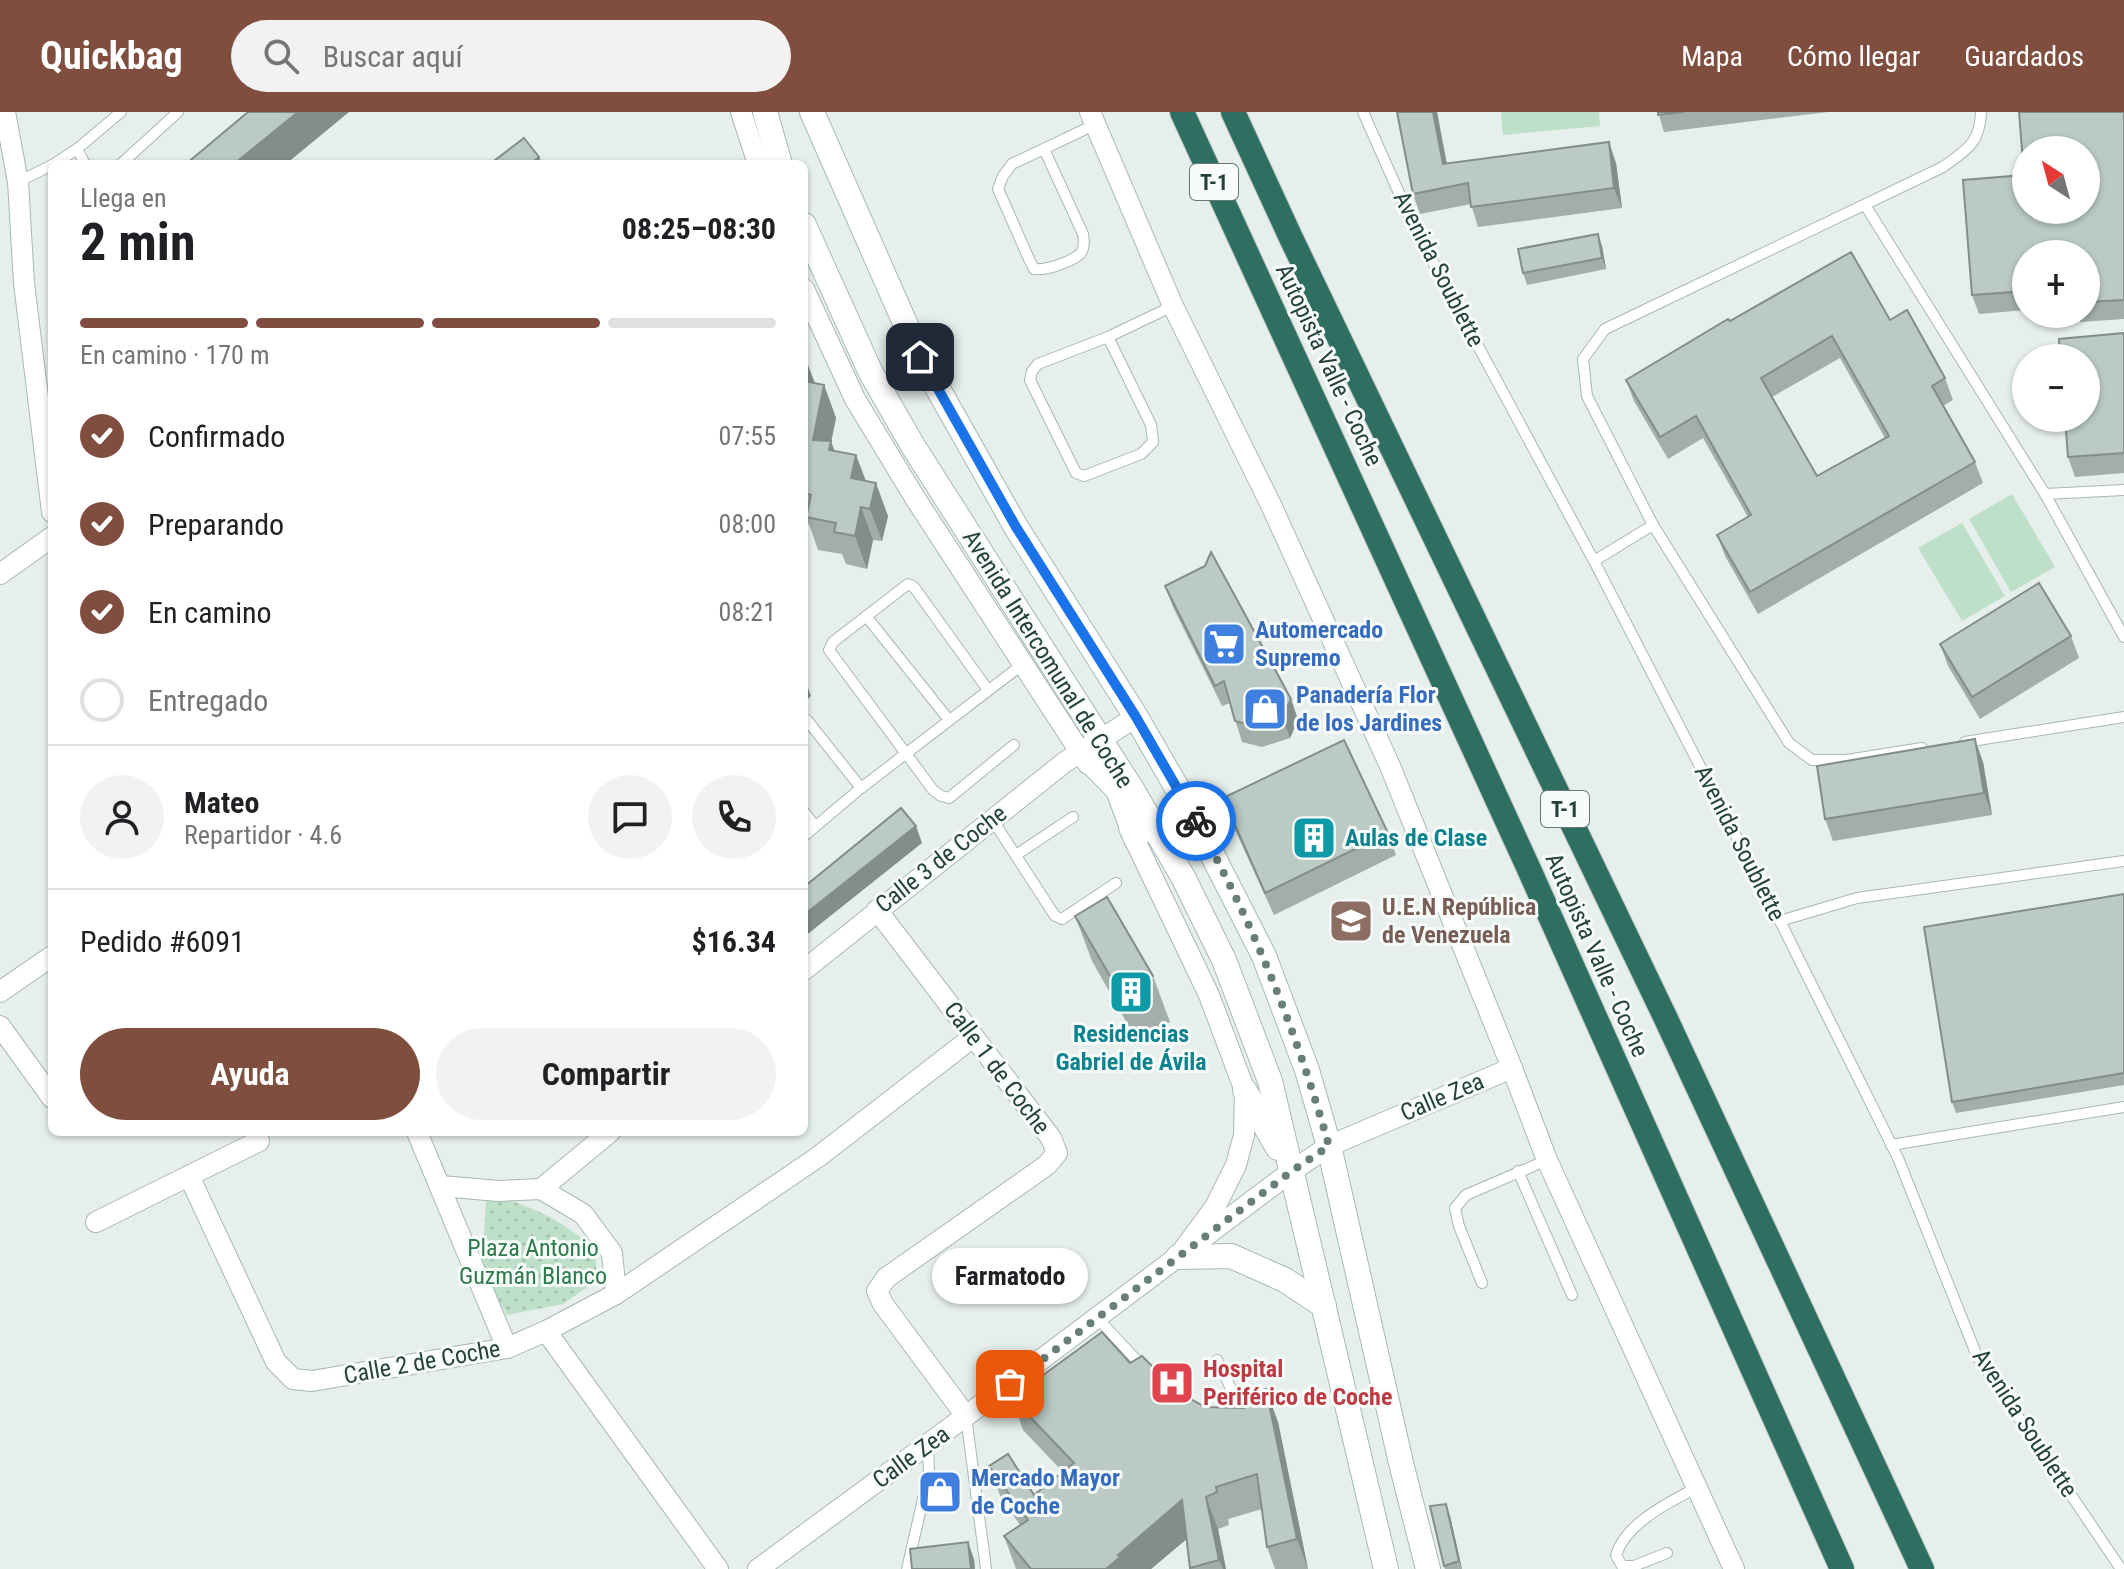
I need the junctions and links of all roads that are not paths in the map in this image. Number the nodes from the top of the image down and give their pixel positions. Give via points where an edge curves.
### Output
1 (5, 112) edge
2 (121, 112) edge
3 (178, 112) edge
4 (741, 112) edge
5 (765, 112) edge
6 (812, 112) edge
7 (1182, 112) edge
8 (1233, 112) edge
9 (1363, 112) edge
10 (1981, 112) edge
11 (1093, 118) edge
12 (77, 149) junction
13 (1044, 149) junction
14 (59, 160) edge
15 (83, 160) edge
16 (125, 160) edge
17 (757, 160) edge
18 (779, 160) edge
19 (48, 167) edge
20 (18, 182) junction
21 (1865, 205) junction
22 (808, 234) edge
23 (808, 298) edge
24 (1173, 306) junction
25 (1108, 337) junction
26 (47, 410) edge
27 (48, 430) edge
28 (2124, 490) edge
29 (2045, 494) junction
30 (1653, 525) junction
31 (48, 540) edge
32 (1594, 561) junction
33 (0, 574) edge
34 (866, 616) junction
35 (2124, 637) edge
36 (1023, 664) junction
37 (988, 690) junction
38 (1136, 717) junction
39 (2124, 717) edge
40 (949, 720) junction
41 (808, 721) edge
42 (1955, 743) edge
43 (1014, 745) dead end
44 (1090, 746) junction
45 (1939, 746) edge
46 (907, 754) junction
47 (861, 788) junction
48 (808, 817) edge
49 (1073, 817) dead end
50 (992, 819) junction
51 (815, 826) junction
52 (808, 832) edge
53 (1145, 833) junction
54 (1016, 855) junction
55 (2124, 861) edge
56 (1116, 883) dead end
57 (877, 910) junction
58 (1780, 921) junction
59 (48, 959) edge
60 (808, 967) edge
61 (0, 992) edge
62 (0, 1026) edge
63 (973, 1037) junction
64 (1512, 1068) junction
65 (1245, 1091) junction
66 (48, 1092) edge
67 (2124, 1107) edge
68 (419, 1136) edge
69 (605, 1136) edge
70 (259, 1141) dead end
71 (1891, 1145) junction
72 (1329, 1146) junction
73 (1547, 1160) junction
74 (1292, 1171) junction
75 (1518, 1171) junction
76 (189, 1176) junction
77 (441, 1186) junction
78 (541, 1189) junction
79 (96, 1222) dead end
80 (1178, 1257) junction
81 (1482, 1283) dead end
82 (616, 1294) junction
83 (1572, 1295) dead end
84 (1324, 1306) junction
85 (1097, 1318) junction
86 (546, 1331) junction
87 (507, 1348) junction
88 (1217, 1360) dead end
89 (1155, 1378) edge
90 (966, 1416) junction
91 (1218, 1424) edge
92 (928, 1444) junction
93 (1696, 1488) junction
94 (1894, 1508) junction
95 (1667, 1553) dead end
96 (1839, 1566) edge
97 (718, 1569) edge
98 (758, 1569) edge
99 (907, 1569) edge
100 (986, 1569) edge
101 (1386, 1569) edge
102 (1428, 1569) edge
103 (1734, 1569) edge
104 (1922, 1569) edge
105 (1930, 1569) edge
106 (2121, 1569) edge

1 - 20 street
2 - 12 lane
3 - 16 lane
4 - 17 street
5 - 18 main road
6 - 38 main road, Avenida Intercomunal de Coche via 920,357 1016,527
7 - 96 highway, Autopista Valle - Coche / T-1 via 1528,867
8 - 94 highway, Autopista Valle - Coche / T-1
9 - 32 lane, Avenida Soublette via 1415,229
10 - 21 lane via 1972,146 1943,167
11 - 13 lane
11 - 24 street
12 - 14 lane
12 - 15 lane
13 - 13 lane via 1012,164 998,189 1034,269 1044,271 1080,254 1084,245
19 - 20 lane
20 - 26 street via 24,283
21 - 29 lane
21 - 30 lane via 1605,329 1583,359 1587,396
22 - 44 main road, Avenida Intercomunal de Coche via 871,373
23 - 36 street, Avenida Intercomunal de Coche via 855,399
24 - 25 lane
24 - 64 street via 1390,766
25 - 25 lane via 1038,364 1030,380 1076,473 1084,476 1141,454 1153,442 1151,425
26 - 27 street
28 - 29 lane
29 - 35 lane
30 - 32 lane
30 - 45 lane via 1789,743 1812,760
31 - 33 street
32 - 58 lane, Avenida Soublette
34 - 37 lane via 902,586 914,587
34 - 40 lane
34 - 46 lane via 829,650
36 - 37 lane
36 - 44 street, Avenida Intercomunal de Coche
37 - 40 lane
38 - 44 street, Calle 3 de Coche
38 - 72 main road, Avenida Intercomunal de Coche via 1207,840 1264,956
39 - 42 lane
40 - 46 lane
41 - 47 lane
43 - 46 lane via 949,798 933,790
44 - 50 street, Calle 3 de Coche
44 - 53 main road, Avenida Intercomunal de Coche
44 - 53 main road
46 - 47 lane
47 - 51 lane
48 - 51 lane
49 - 54 lane
50 - 54 lane
50 - 57 street, Calle 3 de Coche
51 - 52 lane
53 - 65 street, Avenida Intercomunal de Coche
53 - 74 main road, Avenida Intercomunal de Coche via 1183,877 1240,998 1270,1081
54 - 56 lane via 1062,919
55 - 58 lane via 1857,898
57 - 60 street, Calle 3 de Coche
57 - 63 street, Calle 1 de Coche
58 - 71 lane, Avenida Soublette
59 - 61 street
62 - 66 street
63 - 82 street, Calle 2 de Coche via 818,1157
63 - 90 street, Calle 1 de Coche via 1057,1153 886,1278 877,1291
64 - 72 street, Calle Zea
64 - 73 street
65 - 74 main road
65 - 80 street via 1244,1135 1236,1165 1215,1207
67 - 71 lane
68 - 77 street
69 - 78 street
70 - 76 street
71 - 106 lane, Avenida Soublette via 1977,1356
72 - 74 street, Calle Zea
72 - 102 main road, Avenida Intercomunal de Coche
73 - 75 lane
73 - 93 street
74 - 80 street, Calle Zea
74 - 84 main road, Avenida Intercomunal de Coche
75 - 81 lane via 1466,1195 1455,1208
75 - 83 lane
76 - 79 street
76 - 87 street, Calle 2 de Coche via 276,1362 293,1379 312,1381
77 - 78 street
77 - 87 street
78 - 82 street via 583,1214 612,1253
80 - 84 main road via 1231,1256 1285,1280
80 - 85 street, Calle Zea
82 - 86 street, Calle 2 de Coche
84 - 101 main road, Avenida Intercomunal de Coche
85 - 89 lane
85 - 90 street, Calle Zea
86 - 87 street, Calle 2 de Coche
86 - 97 street
88 - 91 lane via 1235,1404 1231,1416
90 - 92 street, Calle Zea
90 - 100 lane
92 - 98 street, Calle Zea
92 - 99 lane via 929,1473
93 - 95 lane via 1631,1530 1616,1555 1622,1566 1634,1566
93 - 103 street
94 - 104 highway, T-1
94 - 105 highway

